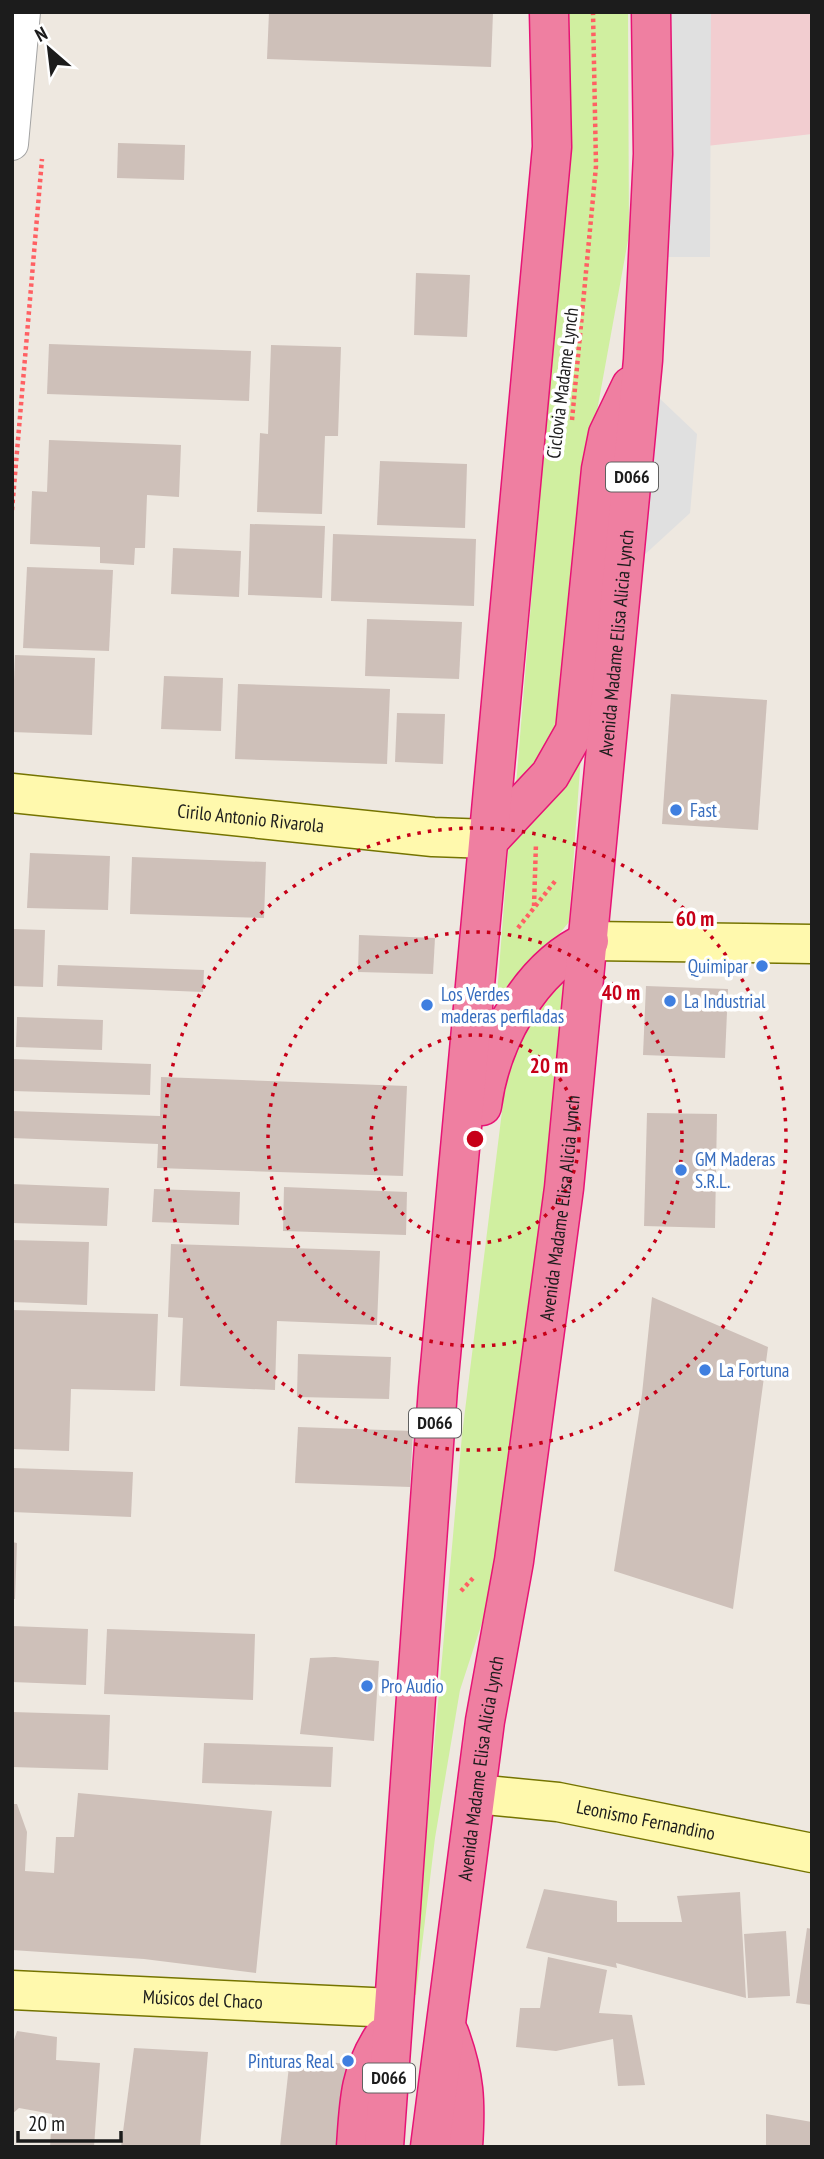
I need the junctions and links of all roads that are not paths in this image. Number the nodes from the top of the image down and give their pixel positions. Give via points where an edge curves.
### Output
1 (24, 12) edge
2 (549, 12) edge
3 (651, 12) edge
4 (12, 144) edge
5 (643, 360) junction
6 (12, 793) edge
7 (490, 839) junction
8 (589, 941) junction
9 (812, 944) edge
10 (438, 1388) junction
11 (476, 1794) junction
12 (812, 1853) edge
13 (12, 1990) edge
14 (393, 2016) junction
15 (444, 2022) junction
16 (356, 2147) edge
17 (384, 2147) edge
18 (430, 2147) edge
19 (463, 2147) edge

1 - 4 street
2 - 7 highway, D066 via 552,147
3 - 5 highway, Avenida Madame Elisa Alicia Lynch / D066 via 653,154
5 - 7 highway via 608,434 601,469 576,731 550,775
5 - 8 highway, Avenida Madame Elisa Alicia Lynch / D066
6 - 7 street, Cirilo Antonio Rivarola
7 - 10 highway, D066
8 - 9 street
8 - 10 highway via 570,950 539,977 510,1025 485,1082 457,1338
8 - 11 highway, Avenida Madame Elisa Alicia Lynch / D066 via 564,1188
10 - 14 highway, D066
11 - 12 street, Leonismo Fernandino via 558,1802
11 - 15 highway, Avenida Madame Elisa Alicia Lynch / D066
13 - 14 street, Músicos del Chaco
14 - 16 highway via 362,2078
14 - 17 highway, D066
15 - 18 highway, Avenida Madame Elisa Alicia Lynch / D066
15 - 19 highway via 461,2067 466,2099

